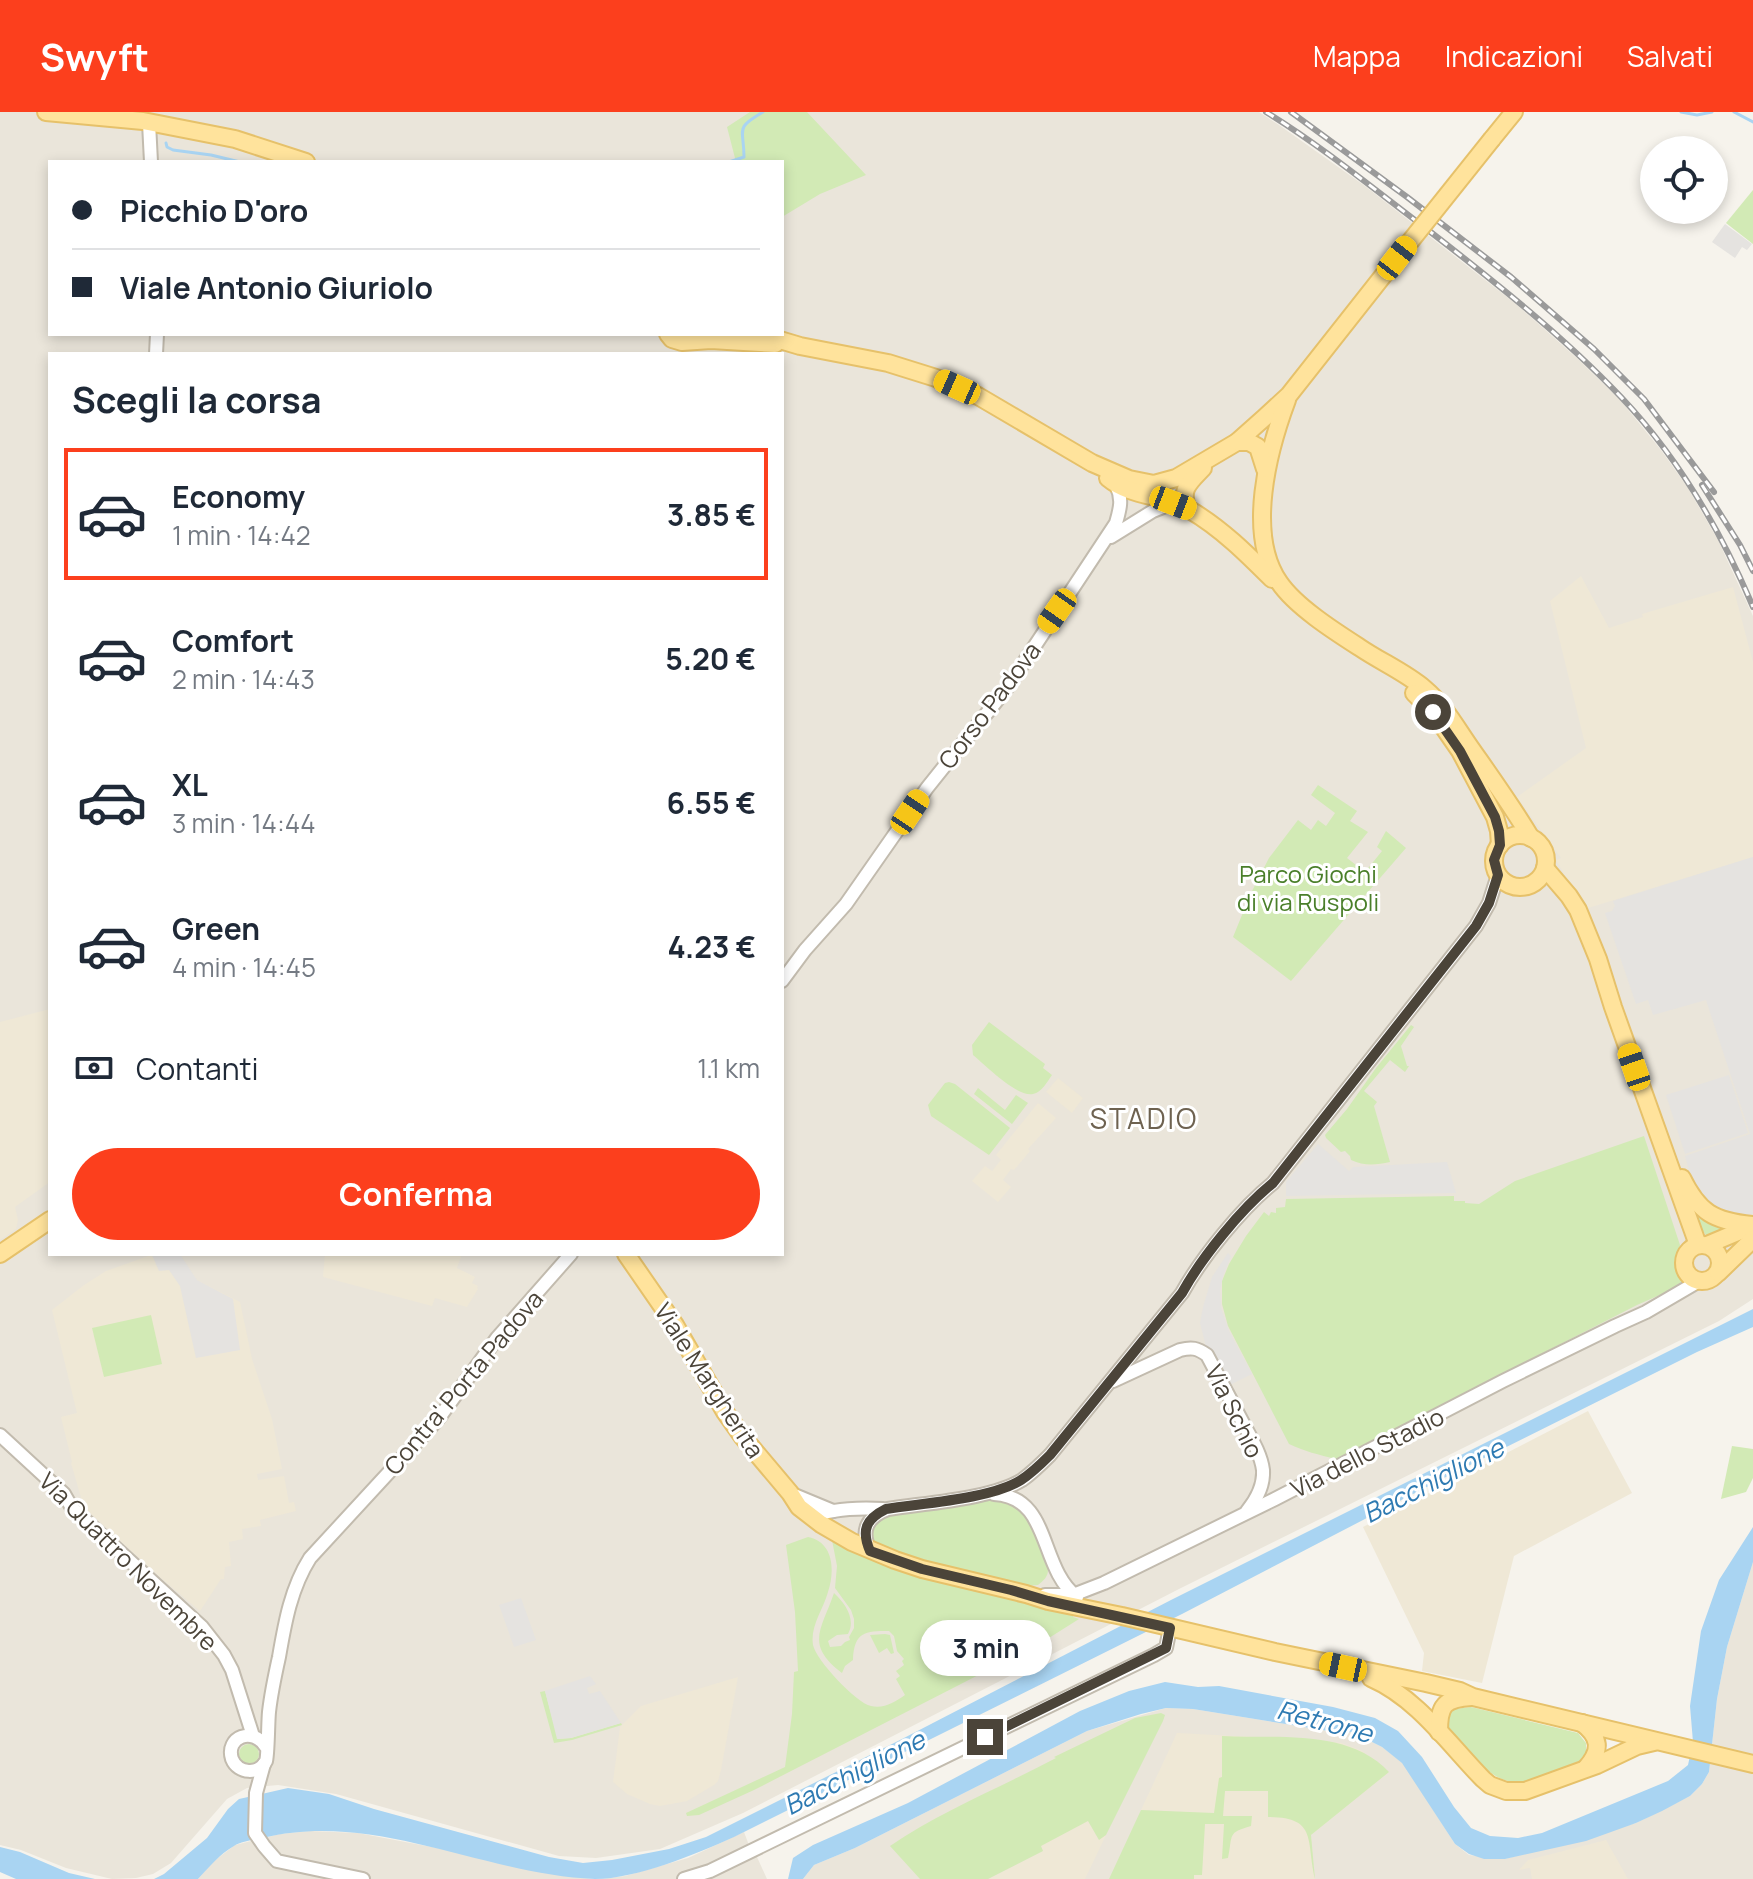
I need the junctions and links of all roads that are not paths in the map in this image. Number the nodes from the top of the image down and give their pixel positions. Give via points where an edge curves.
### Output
1 (46, 112) edge
2 (106, 112) edge
3 (1514, 112) edge
4 (146, 122) junction
5 (151, 160) edge
6 (300, 160) edge
7 (671, 336) edge
8 (767, 336) edge
9 (690, 337) edge
10 (800, 346) junction
11 (1289, 395) junction
12 (1237, 442) junction
13 (1218, 453) junction
14 (1092, 463) junction
15 (1267, 475) junction
16 (1129, 486) junction
17 (1181, 506) junction
18 (1105, 541) junction
19 (1263, 541) junction
20 (1244, 552) junction
21 (1288, 594) junction
22 (1360, 649) junction
23 (1531, 838) junction
24 (1500, 845) junction
25 (1545, 868) junction
26 (1498, 875) junction
27 (1534, 882) junction
28 (1562, 889) junction
29 (784, 978) edge
30 (1666, 1158) junction
31 (48, 1221) edge
32 (1753, 1230) edge
33 (1702, 1245) junction
34 (0, 1254) edge
35 (569, 1256) edge
36 (627, 1256) edge
37 (1718, 1273) junction
38 (1699, 1281) junction
39 (1110, 1382) junction
40 (0, 1435) edge
41 (790, 1493) junction
42 (985, 1494) junction
43 (886, 1509) junction
44 (833, 1511) junction
45 (1247, 1512) junction
46 (813, 1518) junction
47 (870, 1551) junction
48 (1056, 1573) junction
49 (1104, 1583) junction
50 (1026, 1594) junction
51 (1073, 1595) junction
52 (1115, 1614) junction
53 (1169, 1628) junction
54 (1343, 1667) junction
55 (1473, 1697) junction
56 (241, 1698) junction
57 (1582, 1723) junction
58 (1439, 1732) junction
59 (259, 1740) junction
60 (236, 1741) junction
61 (1665, 1743) junction
62 (1753, 1764) edge
63 (1585, 1769) junction
64 (252, 1776) junction
65 (363, 1879) edge
66 (684, 1879) edge

1 - 4 main road
2 - 4 main road
3 - 11 main road, bridge
4 - 5 street
4 - 6 main road via 235,139
7 - 9 main road via 677,341
8 - 10 main road
9 - 10 main road
10 - 14 main road via 936,378 978,396
11 - 12 main road
11 - 15 main road
12 - 13 main road
12 - 15 main road via 1258,447
13 - 16 main road via 1176,478
13 - 17 main road via 1188,484
14 - 16 main road
14 - 16 main road
15 - 19 main road
16 - 17 main road
16 - 18 street, Corso Padova
17 - 18 street, Corso Padova via 1139,519
17 - 20 main road
18 - 29 street, Corso Padova via 1007,688
19 - 20 main road via 1257,551
19 - 21 main road via 1268,562
20 - 21 main road
21 - 22 main road
22 - 23 main road via 1409,677 1438,702
22 - 24 main road via 1433,712 1488,805
23 - 24 main road via 1514,836
23 - 25 main road via 1541,847
24 - 26 main road via 1494,860
25 - 27 main road
25 - 28 main road
26 - 27 main road via 1511,885
26 - 39 street via 1476,926
27 - 28 main road
28 - 30 main road via 1578,910 1598,959
30 - 32 main road via 1698,1205
30 - 33 main road
31 - 34 main road
32 - 33 main road
32 - 37 main road, Via dello Stadio
33 - 37 main road via 1715,1249 1721,1263
33 - 38 main road via 1687,1253 1684,1263 1690,1277
35 - 59 street, Contra' Porta Padova via 497,1338 439,1418 310,1558 293,1593
36 - 41 main road, Viale Margherita via 725,1412
37 - 38 main road, Via dello Stadio
38 - 45 street, Via dello Stadio
39 - 42 street via 1031,1473
39 - 45 street, Via Schio via 1180,1350 1191,1347 1207,1355 1263,1468 1260,1489
40 - 56 street, Via Quattro Novembre via 202,1627 224,1655
41 - 44 street
41 - 46 main road, Viale Margherita
42 - 43 street
42 - 48 street via 1003,1494 1027,1505
43 - 44 street
43 - 47 street via 866,1527
44 - 46 street
45 - 49 street, Via dello Stadio
46 - 47 main road, Viale Margherita
47 - 50 main road, Viale Margherita
48 - 50 street via 1045,1588
48 - 51 street
49 - 51 street, Via dello Stadio
49 - 52 street via 1099,1601
50 - 51 street, Via dello Stadio
50 - 52 main road, Viale Margherita
51 - 52 street
52 - 53 main road, Viale Margherita
53 - 54 main road, Viale Margherita
53 - 66 street via 1166,1648 1154,1655
54 - 55 main road, Viale Margherita
54 - 58 main road, Viale Margherita via 1386,1684
55 - 57 main road, Viale Margherita
55 - 58 main road via 1444,1706
56 - 59 street, Via Quattro Novembre
56 - 60 street, Via Quattro Novembre
57 - 61 main road, Viale Margherita
57 - 63 main road via 1597,1748
58 - 63 main road, Viale Margherita via 1483,1779 1506,1791 1525,1791
59 - 60 street
59 - 64 street via 267,1758
60 - 64 street via 231,1751 236,1766
61 - 62 main road, Viale Margherita
61 - 63 main road, Viale Margherita via 1637,1746
64 - 65 street via 259,1839 277,1861

